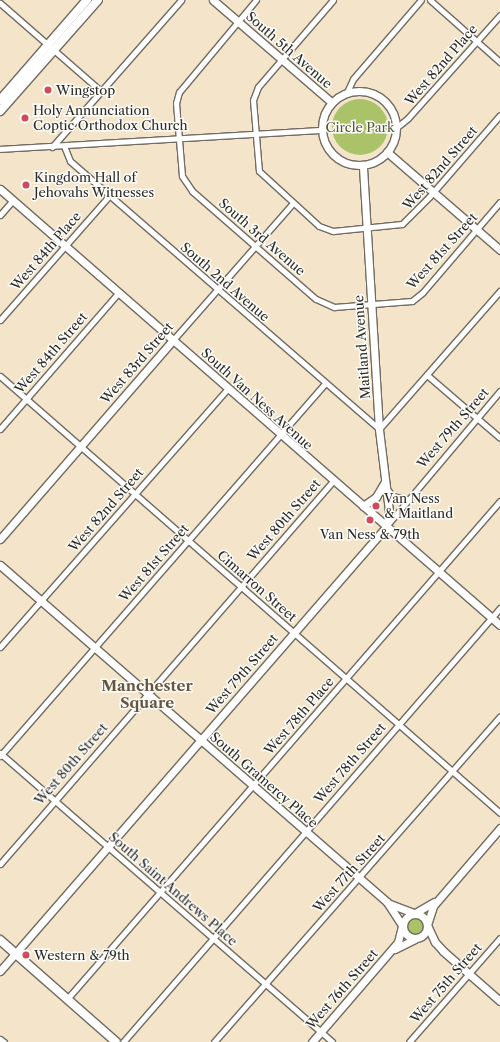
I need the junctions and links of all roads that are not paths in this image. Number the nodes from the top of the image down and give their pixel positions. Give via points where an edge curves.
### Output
1 (87, 0) edge
2 (98, 0) edge
3 (180, 0) edge
4 (213, 0) edge
5 (256, 0) edge
6 (333, 0) edge
7 (421, 0) edge
8 (430, 0) edge
9 (0, 3) edge
10 (500, 15) edge
11 (237, 21) junction
12 (477, 42) junction
13 (50, 47) junction
14 (281, 60) junction
15 (500, 62) edge
16 (101, 91) junction
17 (347, 92) junction
18 (1, 98) edge
19 (332, 102) junction
20 (0, 111) edge
21 (500, 115) edge
22 (396, 127) junction
23 (321, 130) junction
24 (255, 133) junction
25 (178, 139) junction
26 (64, 146) junction
27 (52, 147) junction
28 (0, 149) edge
29 (388, 152) junction
30 (364, 165) junction
31 (0, 189) edge
32 (434, 192) junction
33 (109, 196) junction
34 (13, 200) junction
35 (500, 202) edge
36 (293, 203) junction
37 (0, 215) edge
38 (366, 229) junction
39 (477, 229) junction
40 (66, 245) junction
41 (255, 246) junction
42 (500, 250) edge
43 (217, 290) junction
44 (500, 291) edge
45 (119, 292) junction
46 (371, 305) junction
47 (0, 320) edge
48 (173, 340) junction
49 (427, 375) junction
50 (0, 376) edge
51 (325, 384) junction
52 (228, 388) junction
53 (500, 391) edge
54 (26, 399) junction
55 (477, 418) junction
56 (0, 429) edge
57 (379, 429) junction
58 (280, 434) junction
59 (500, 438) edge
60 (80, 447) junction
61 (333, 481) junction
62 (385, 484) junction
63 (135, 494) junction
64 (406, 500) junction
65 (500, 501) edge
66 (363, 506) junction
67 (386, 527) junction
68 (0, 539) edge
69 (189, 541) junction
70 (0, 565) edge
71 (438, 572) junction
72 (241, 587) junction
73 (41, 601) junction
74 (500, 608) edge
75 (491, 618) junction
76 (500, 626) edge
77 (293, 633) junction
78 (0, 647) edge
79 (94, 647) junction
80 (346, 678) junction
81 (147, 694) junction
82 (500, 717) edge
83 (398, 725) junction
84 (200, 740) junction
85 (0, 754) edge
86 (453, 772) junction
87 (253, 786) junction
88 (54, 800) junction
89 (500, 813) edge
90 (500, 828) edge
91 (306, 832) junction
92 (108, 847) junction
93 (0, 864) edge
94 (360, 879) junction
95 (160, 892) junction
96 (442, 895) junction
97 (387, 902) junction
98 (414, 913) junction
99 (427, 925) junction
100 (402, 926) junction
101 (213, 938) junction
102 (500, 938) edge
103 (415, 939) junction
104 (0, 940) edge
105 (443, 950) junction
106 (390, 952) junction
107 (15, 954) junction
108 (0, 971) edge
109 (469, 974) junction
110 (264, 983) junction
111 (67, 999) junction
112 (500, 1001) edge
113 (320, 1032) junction
114 (0, 1039) edge
115 (4, 1042) edge
116 (116, 1042) edge
117 (123, 1042) edge
118 (214, 1042) edge
119 (312, 1042) edge
120 (332, 1042) edge
121 (409, 1042) edge

1 - 13 main road
2 - 13 main road
3 - 16 street
4 - 11 street, South 5th Avenue
5 - 11 street
6 - 14 street
7 - 17 street via 353,79
8 - 12 street
9 - 13 street
10 - 12 street, West 82nd Place
11 - 14 street, South 5th Avenue
11 - 25 street via 179,92 176,103
12 - 15 street
12 - 22 street, West 82nd Place via 408,118
13 - 16 street
13 - 18 main road
13 - 20 main road
14 - 19 street, South 5th Avenue
14 - 24 street via 255,92
16 - 27 street
17 - 19 street
17 - 22 street via 365,90 381,97 392,110
19 - 23 street via 325,111
21 - 32 street, West 82nd Street
22 - 29 street via 394,140
23 - 24 street
23 - 30 street via 325,145 335,157 348,164
24 - 25 street
24 - 36 street, West 82nd Street via 259,171
25 - 26 street
25 - 41 street, South 3rd Avenue via 185,184
26 - 27 street
26 - 33 street, South 2nd Avenue via 70,161
27 - 28 street
29 - 30 street via 377,161
29 - 32 street
30 - 38 street, Maitland Avenue
31 - 34 street, South Van Ness Avenue
32 - 38 street, West 82nd Street via 402,224
32 - 39 street
33 - 40 street, West 84th Place
33 - 43 street, South 2nd Avenue
34 - 37 street
34 - 40 street, South Van Ness Avenue
35 - 39 street, West 81st Street
36 - 38 street, West 82nd Street via 326,230
36 - 41 street, West 83rd Street
38 - 46 street, Maitland Avenue
39 - 42 street
39 - 46 street, West 81st Street via 415,299
40 - 45 street, South Van Ness Avenue
40 - 47 street, West 84th Place
41 - 43 street, West 83rd Street
41 - 46 street, South 3rd Avenue via 320,302 334,307
43 - 48 street, West 83rd Street
43 - 51 street, South 2nd Avenue
44 - 49 street
45 - 48 street, South Van Ness Avenue
45 - 54 street, West 84th Street
46 - 57 street, Maitland Avenue
48 - 52 street, South Van Ness Avenue
48 - 60 street, West 83rd Street
49 - 55 street
49 - 57 street
50 - 54 street, Cimarron Street
51 - 57 street, South 2nd Avenue
51 - 58 street, West 81st Street
52 - 58 street, South Van Ness Avenue
52 - 63 street, West 82nd Street
53 - 55 street, West 79th Street
54 - 56 street, West 84th Street
54 - 60 street, Cimarron Street
55 - 59 street
55 - 64 street, West 79th Street
57 - 62 street, Maitland Avenue
58 - 61 street, South Van Ness Avenue
58 - 69 street, West 81st Street
60 - 63 street, Cimarron Street
60 - 68 street, West 83rd Street
61 - 66 street, South Van Ness Avenue
61 - 72 street, West 80th Street
62 - 64 street via 392,497
62 - 66 street via 378,495
62 - 67 street, Maitland Avenue via 388,511
63 - 69 street, Cimarron Street
63 - 73 street, West 82nd Street
64 - 67 street, West 79th Street
65 - 71 street, West 78th Place
66 - 67 street, South Van Ness Avenue
67 - 71 street, South Van Ness Avenue
67 - 77 street, West 79th Street
69 - 72 street, Cimarron Street
69 - 79 street, West 81st Street
70 - 73 street, South Gramercy Place
71 - 75 street, South Van Ness Avenue
71 - 80 street, West 78th Place
72 - 77 street, Cimarron Street
72 - 81 street, West 80th Street
73 - 78 street, West 82nd Street
73 - 79 street, South Gramercy Place
74 - 75 street, West 78th Street
75 - 76 street, South Van Ness Avenue
75 - 83 street, West 78th Street
77 - 80 street, Cimarron Street
77 - 84 street, West 79th Street
79 - 81 street, South Gramercy Place
79 - 85 street, West 81st Street
80 - 83 street, Cimarron Street
80 - 87 street, West 78th Place
81 - 84 street, South Gramercy Place
81 - 88 street, West 80th Street
82 - 86 street, West 77th Street
83 - 86 street, Cimarron Street
83 - 91 street, West 78th Street
84 - 87 street, South Gramercy Place
84 - 92 street, West 79th Street
85 - 88 street, South Saint Andrews Place
86 - 89 street, Cimarron Street
86 - 94 street, West 77th Street
87 - 91 street, South Gramercy Place
87 - 95 street, West 78th Place
88 - 92 street, South Saint Andrews Place
88 - 93 street, West 80th Street
90 - 96 street
91 - 94 street, South Gramercy Place
91 - 101 street, West 78th Street
92 - 95 street, South Saint Andrews Place
92 - 107 street, West 79th Street
94 - 97 street, South Gramercy Place
94 - 110 street, West 77th Street
95 - 101 street, South Saint Andrews Place
95 - 111 street, West 78th Place
96 - 98 street
96 - 99 street via 430,911
97 - 98 street, South Gramercy Place
97 - 100 street, South Gramercy Place
98 - 99 street via 423,917
98 - 100 street via 406,917
99 - 103 street via 424,933
99 - 105 street via 435,942
100 - 103 street via 405,935
100 - 106 street, West 76th Street via 398,942
101 - 110 street, South Saint Andrews Place
101 - 117 street, West 78th Street
102 - 109 street, West 75th Street
103 - 105 street via 431,942
103 - 106 street, West 76th Street
104 - 107 main road
105 - 109 street
106 - 113 street, West 76th Street
107 - 108 street, West 79th Street
107 - 111 main road
109 - 112 street
109 - 121 street, West 75th Street
110 - 113 street, South Saint Andrews Place
110 - 118 street, West 77th Street
111 - 116 main road
113 - 119 street, West 76th Street
113 - 120 street, South Saint Andrews Place
114 - 115 street

